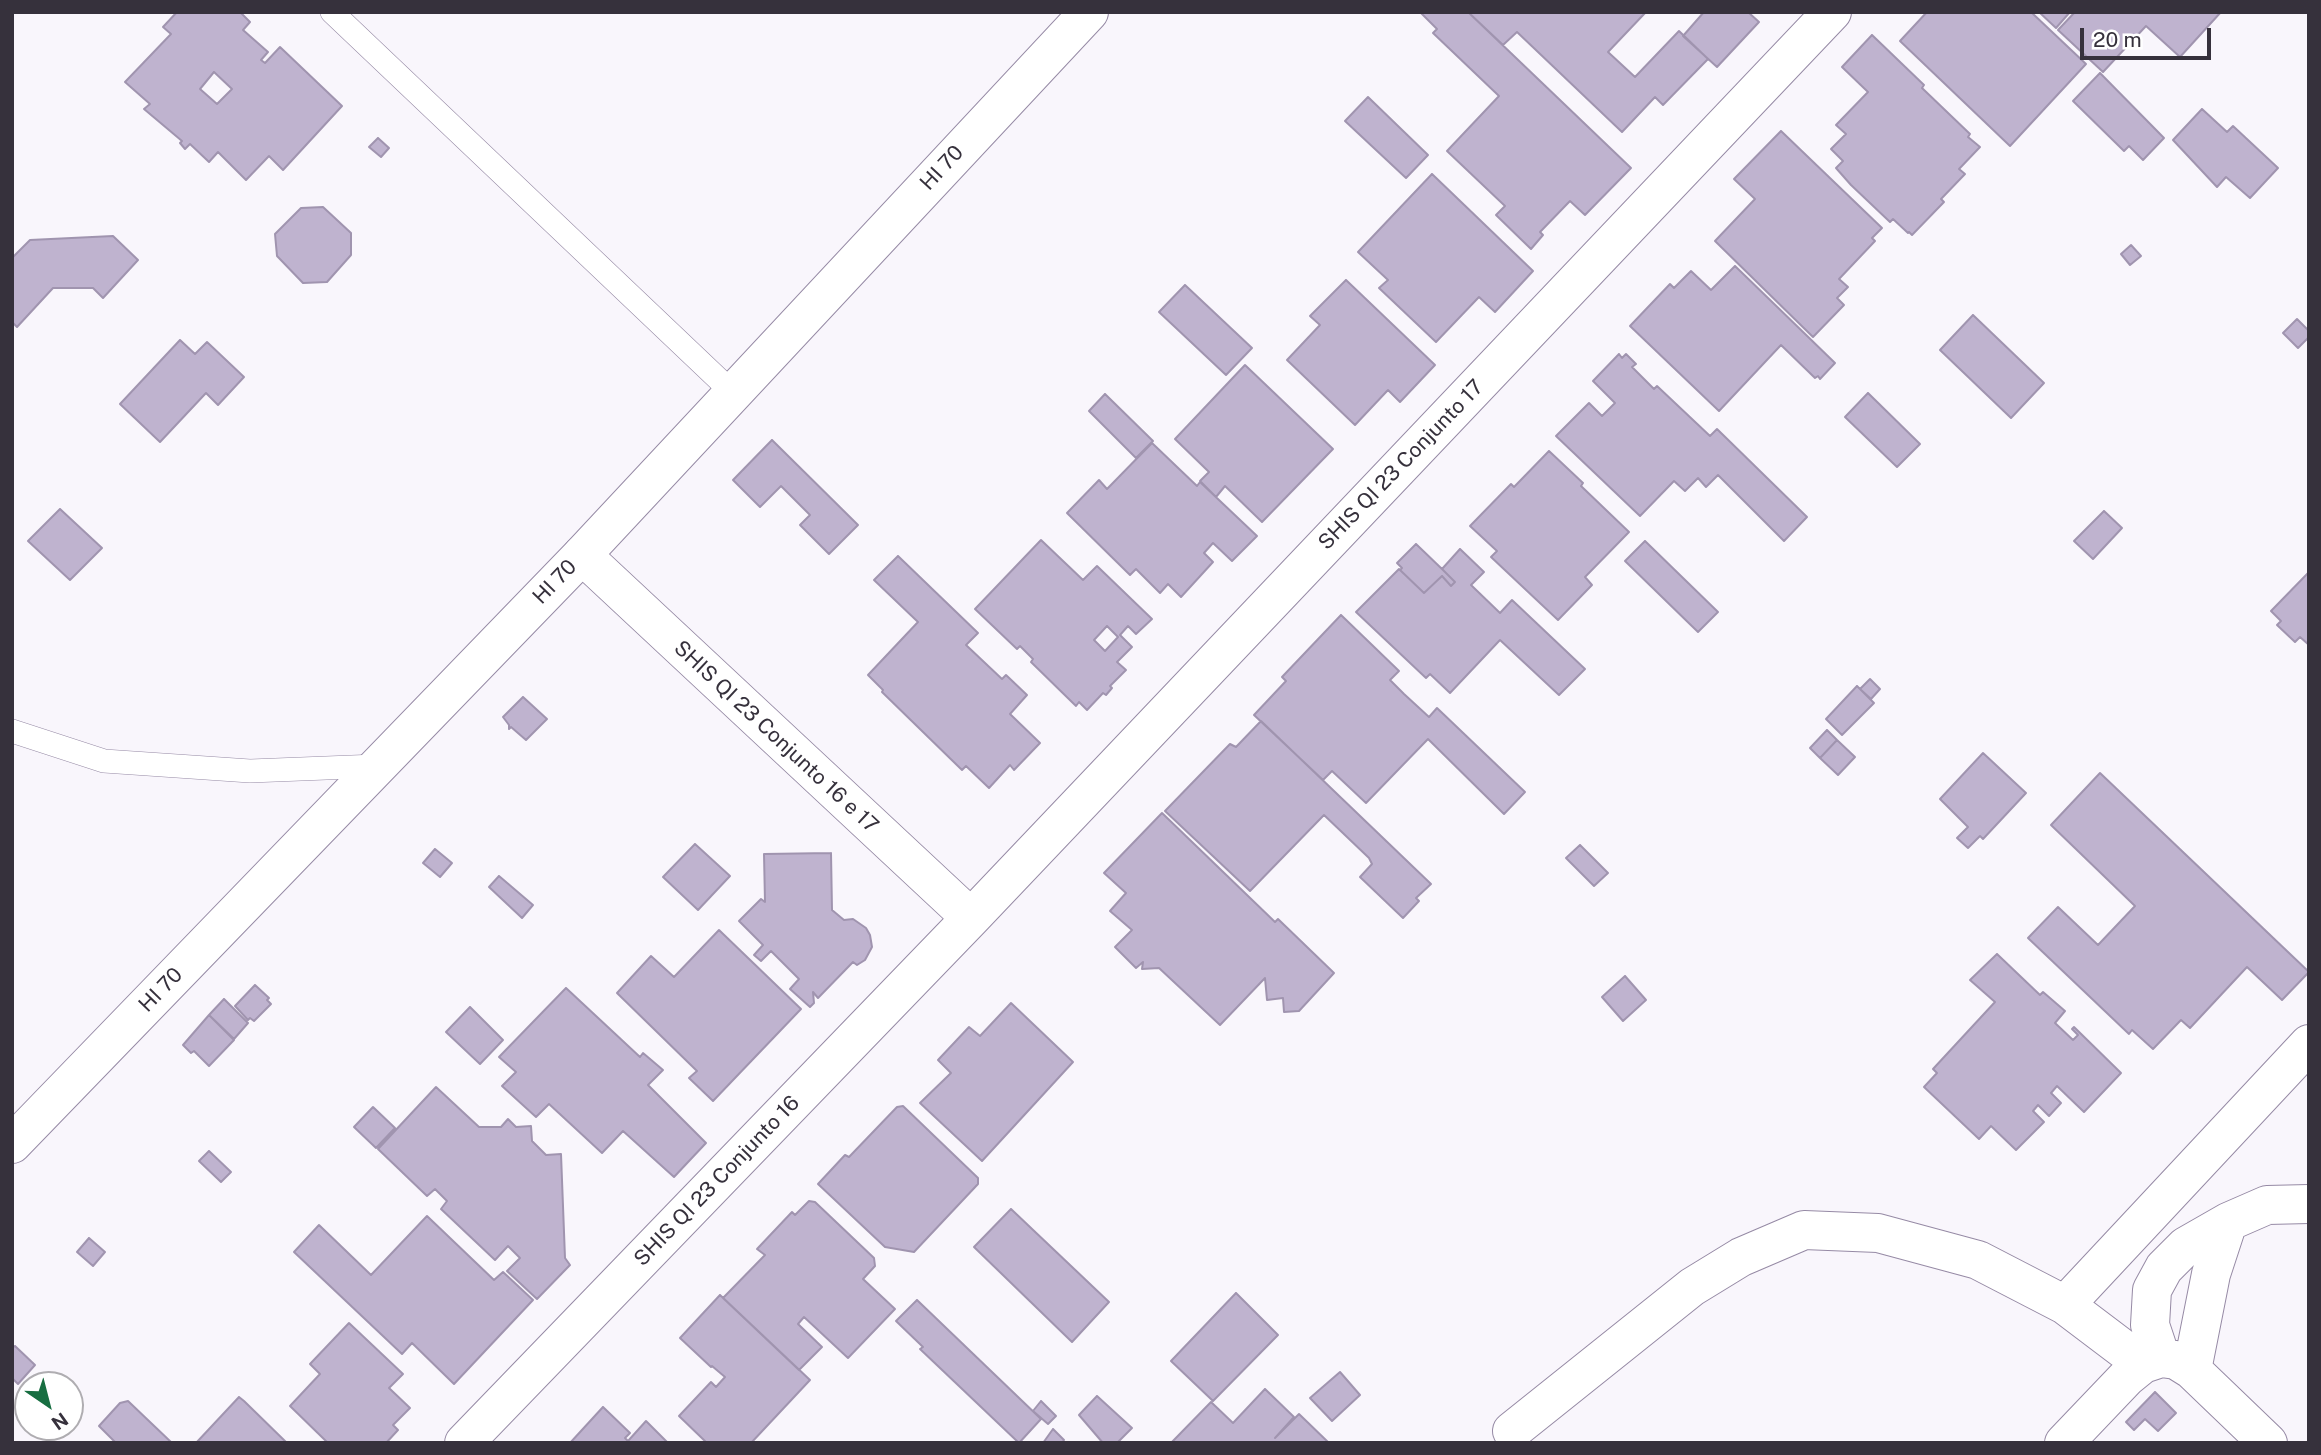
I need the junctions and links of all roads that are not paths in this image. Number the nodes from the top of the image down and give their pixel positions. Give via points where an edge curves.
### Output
1 (332, 12) edge
2 (1089, 12) edge
3 (1832, 12) edge
4 (732, 392) junction
5 (582, 555) junction
6 (12, 731) edge
7 (377, 766) junction
8 (971, 918) junction
9 (2309, 1044) edge
10 (12, 1144) edge
11 (2309, 1204) edge
12 (2228, 1222) junction
13 (2064, 1305) junction
14 (2165, 1364) junction
15 (1512, 1431) dead end
16 (464, 1443) edge
17 (2064, 1443) edge
18 (2268, 1443) edge

1 - 4 lane
2 - 4 street, HI 70
3 - 8 street, SHIS QI 23 Conjunto 17
4 - 5 street, HI 70
5 - 7 street, HI 70
5 - 8 street, SHIS QI 23 Conjunto 16 e 17
6 - 7 lane via 104,761 250,771
7 - 10 street, HI 70
8 - 16 street, SHIS QI 23 Conjunto 16
9 - 13 street
11 - 12 street via 2267,1205
12 - 14 street via 2211,1274
12 - 14 street via 2186,1246 2164,1268 2152,1290 2150,1325
13 - 14 street
13 - 15 street via 1978,1260 1878,1233 1804,1230 1741,1256 1692,1287
14 - 17 street via 2127,1377
14 - 18 street

